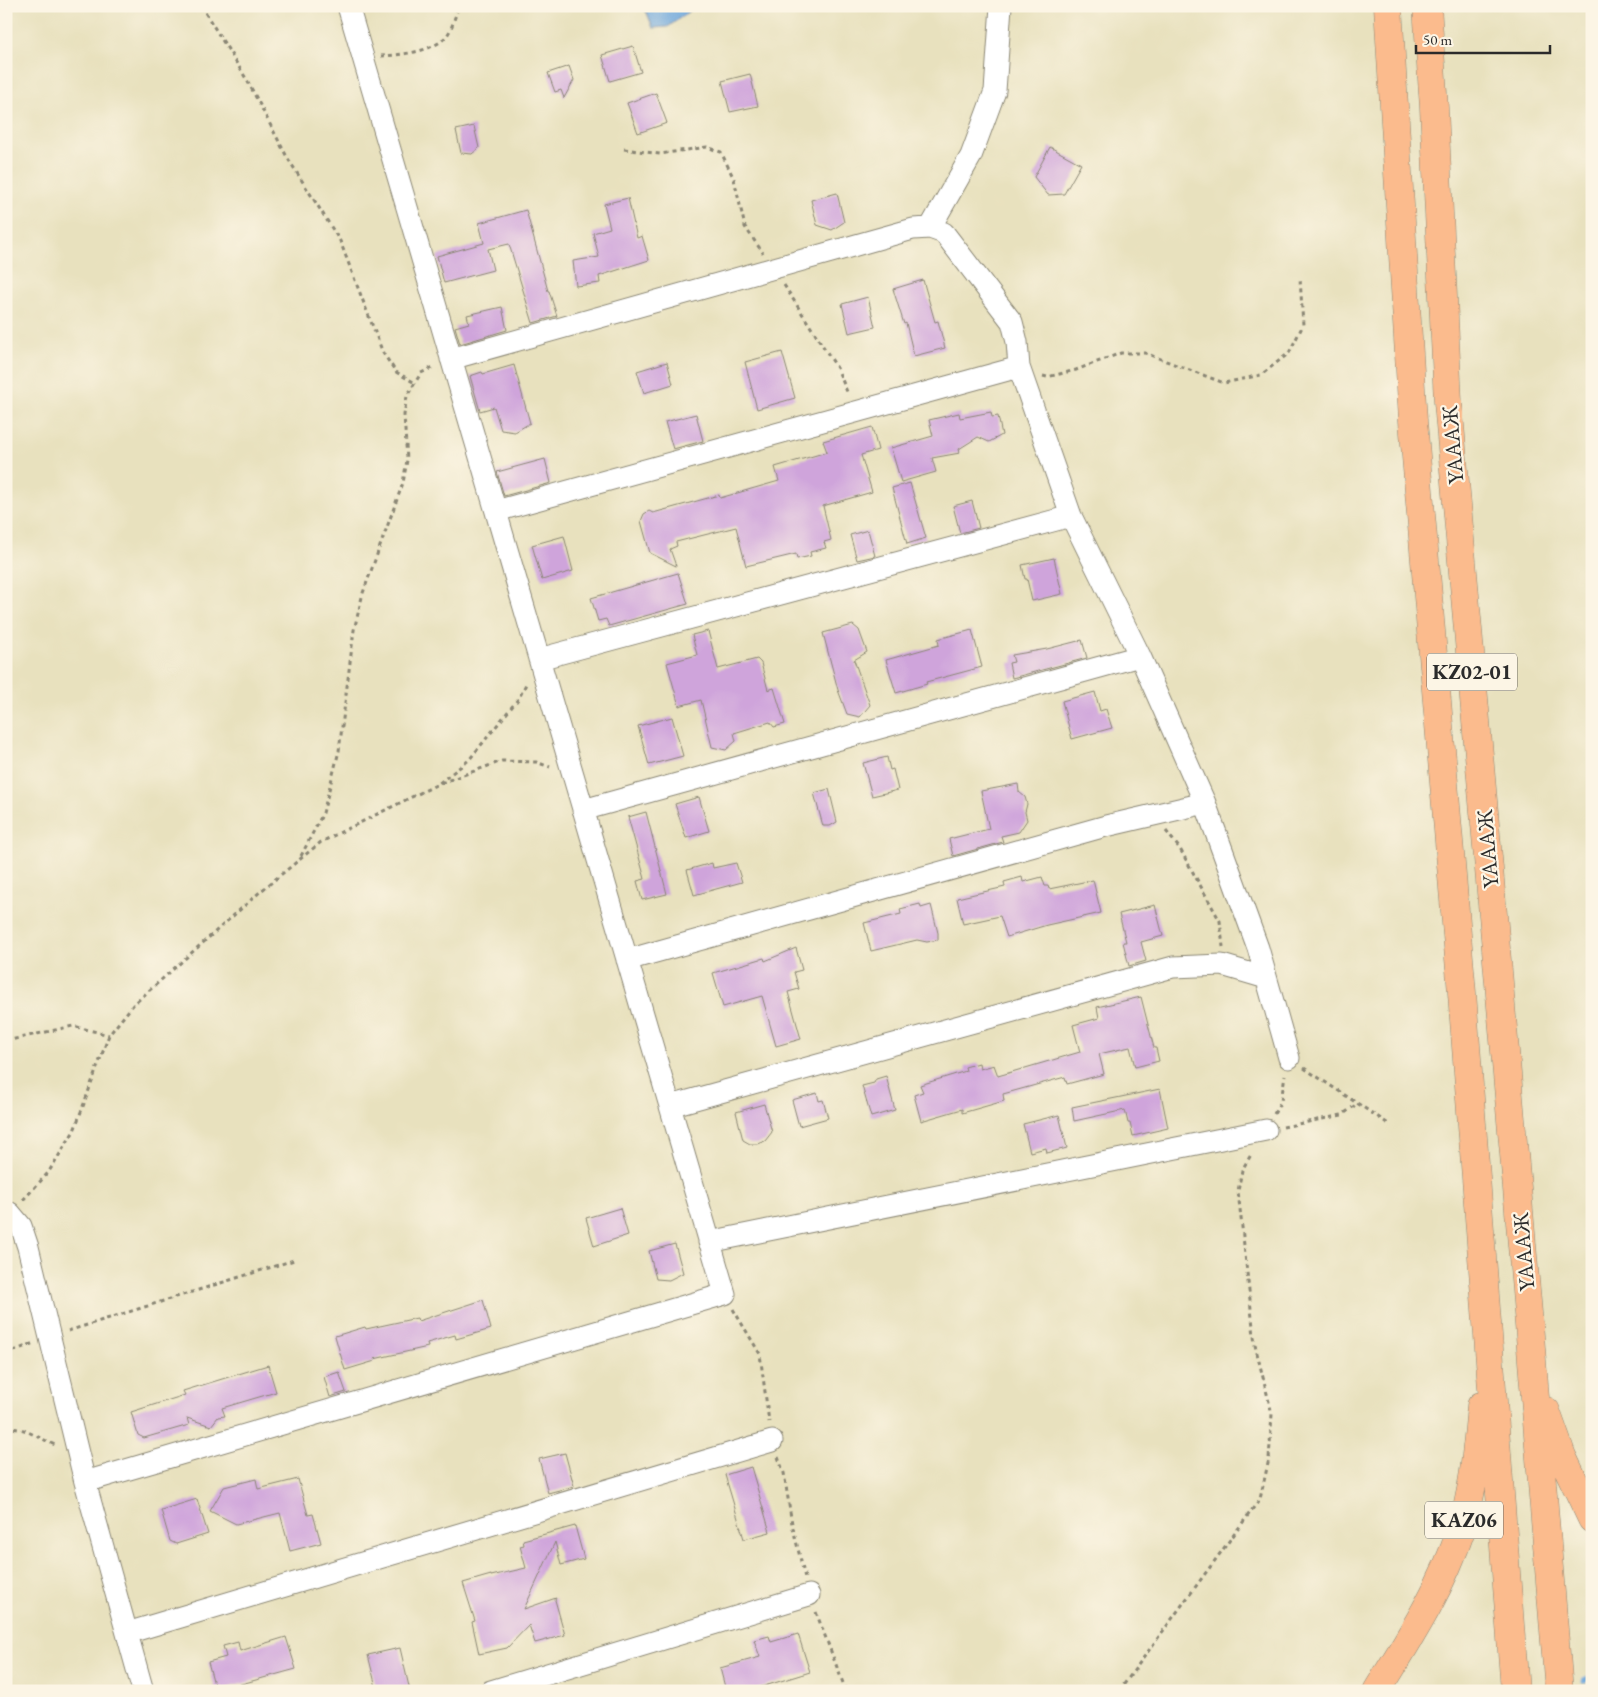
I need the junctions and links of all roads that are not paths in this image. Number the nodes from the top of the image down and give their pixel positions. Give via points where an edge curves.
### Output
1 (348, 6) edge
2 (1001, 6) edge
3 (1388, 6) edge
4 (1427, 6) edge
5 (930, 228) junction
6 (451, 359) junction
7 (1019, 367) junction
8 (496, 511) junction
9 (1071, 516) junction
10 (1140, 656) junction
11 (539, 659) junction
12 (1205, 803) junction
13 (583, 810) junction
14 (627, 960) junction
15 (1266, 978) junction
16 (1289, 1058) road end
17 (670, 1106) junction
18 (1266, 1130) road end
19 (8, 1214) edge
20 (709, 1242) junction
21 (1487, 1330) junction
22 (1530, 1336) junction
23 (772, 1441) road end
24 (85, 1482) junction
25 (1592, 1519) edge
26 (809, 1595) road end
27 (127, 1633) junction
28 (143, 1691) edge
29 (491, 1691) edge
30 (1377, 1691) edge
31 (1515, 1691) edge
32 (1559, 1691) edge

1 - 6 street
2 - 5 street via 995,91 971,156
3 - 21 highway, ҮАААЖ / KZ02-01 via 1413,420
4 - 22 highway, ҮАААЖ / KZ02-01 via 1449,412
5 - 6 street via 913,229
5 - 7 street via 944,233 1012,322
6 - 8 street
7 - 8 street
7 - 9 street
8 - 11 street
9 - 10 street
9 - 11 street
10 - 12 street
10 - 13 street
11 - 13 street
12 - 14 street via 1087,831
12 - 15 street
13 - 14 street
14 - 17 street
15 - 16 street
15 - 17 street via 1222,965 1173,967
17 - 20 street
18 - 20 street
19 - 24 street via 21,1226 28,1247
20 - 24 street via 725,1294
21 - 30 highway, KАZ06 via 1472,1486 1462,1528 1443,1579 1420,1623
21 - 31 highway, ҮАААЖ / KZ02-01
22 - 25 highway via 1548,1417 1562,1456
22 - 32 highway, ҮАААЖ / KZ02-01
23 - 27 street
24 - 27 street
26 - 29 street
27 - 28 street

